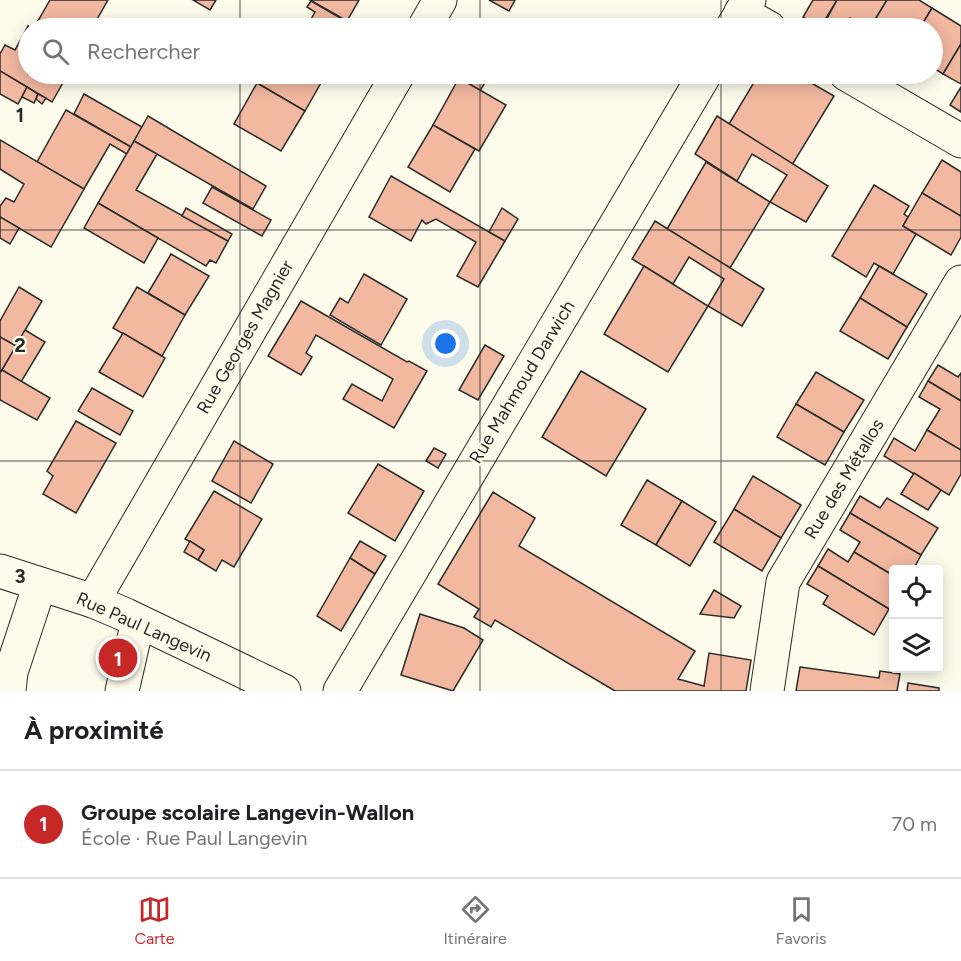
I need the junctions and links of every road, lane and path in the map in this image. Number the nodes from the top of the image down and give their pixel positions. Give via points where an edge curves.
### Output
1 (440, 0) edge
2 (430, 18) edge
3 (392, 84) edge
4 (699, 84) edge
5 (863, 84) edge
6 (961, 141) edge
7 (961, 282) edge
8 (0, 571) edge
9 (40, 584) junction
10 (93, 601) junction
11 (138, 621) junction
12 (9, 691) edge
13 (122, 691) edge
14 (284, 691) edge
15 (340, 691) edge
16 (767, 691) edge

1 - 2 street
3 - 10 street, Rue Georges Magnier
4 - 15 street, Rue Mahmoud Darwich
5 - 6 street
7 - 16 street, Rue des Métallos via 783,582
8 - 9 street, Rue Paul Langevin
9 - 10 street, Rue Paul Langevin
9 - 12 street via 11,672
10 - 11 street, Rue Paul Langevin
11 - 13 street
11 - 14 street, Rue Paul Langevin

